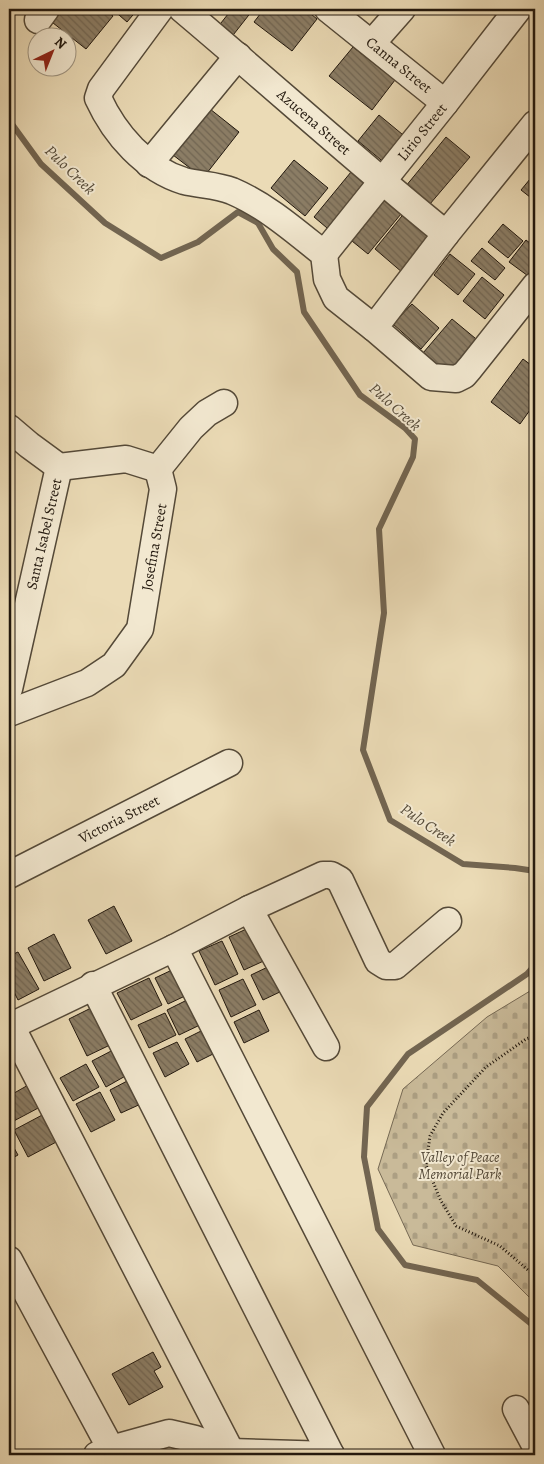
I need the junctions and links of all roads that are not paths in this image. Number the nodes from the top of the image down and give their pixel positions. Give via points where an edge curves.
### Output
1 (160, 9) edge
2 (182, 9) edge
3 (328, 9) edge
4 (402, 9) edge
5 (518, 9) edge
6 (372, 43) junction
7 (238, 56) junction
8 (445, 103) junction
9 (535, 124) edge
10 (149, 164) junction
11 (382, 182) junction
12 (446, 234) junction
13 (324, 254) junction
14 (535, 286) edge
15 (374, 328) junction
16 (224, 403) dead end
17 (9, 428) edge
18 (59, 466) junction
19 (158, 469) junction
20 (9, 689) edge
21 (9, 713) edge
22 (229, 763) dead end
23 (9, 875) edge
24 (249, 909) junction
25 (448, 921) dead end
26 (174, 948) junction
27 (93, 986) junction
28 (10, 1027) edge
29 (326, 1047) dead end
30 (9, 1260) edge
31 (516, 1409) dead end
32 (535, 1445) edge
33 (104, 1452) edge
34 (231, 1452) junction
35 (331, 1455) edge
36 (432, 1455) edge

1 - 10 street via 101,89 98,98 122,136
2 - 7 street, Azucena Street
3 - 6 street, Canna Street
4 - 6 street
5 - 8 street, Lirio Street
6 - 8 street, Canna Street
7 - 10 street
7 - 11 street, Azucena Street
8 - 11 street, Lirio Street
9 - 12 street
10 - 13 street via 168,176 230,190 246,198 282,220
11 - 12 street, Azucena Street
11 - 13 street, Lirio Street
12 - 15 street
13 - 15 street via 327,279 336,298
14 - 15 street via 464,375 456,378 431,377
16 - 19 street via 191,428
17 - 18 street
18 - 19 street via 126,459
18 - 20 street, Santa Isabel Street
19 - 21 street, Josefina Street via 163,489 140,629 114,665 87,682
22 - 23 street, Victoria Street
24 - 25 street via 323,875 331,875 340,880 378,961 386,966 395,966
24 - 26 street
24 - 29 street
26 - 27 street
26 - 36 street
27 - 28 street
27 - 35 street
28 - 34 street
30 - 33 street
31 - 32 street
33 - 34 street via 169,1433
34 - 35 street

